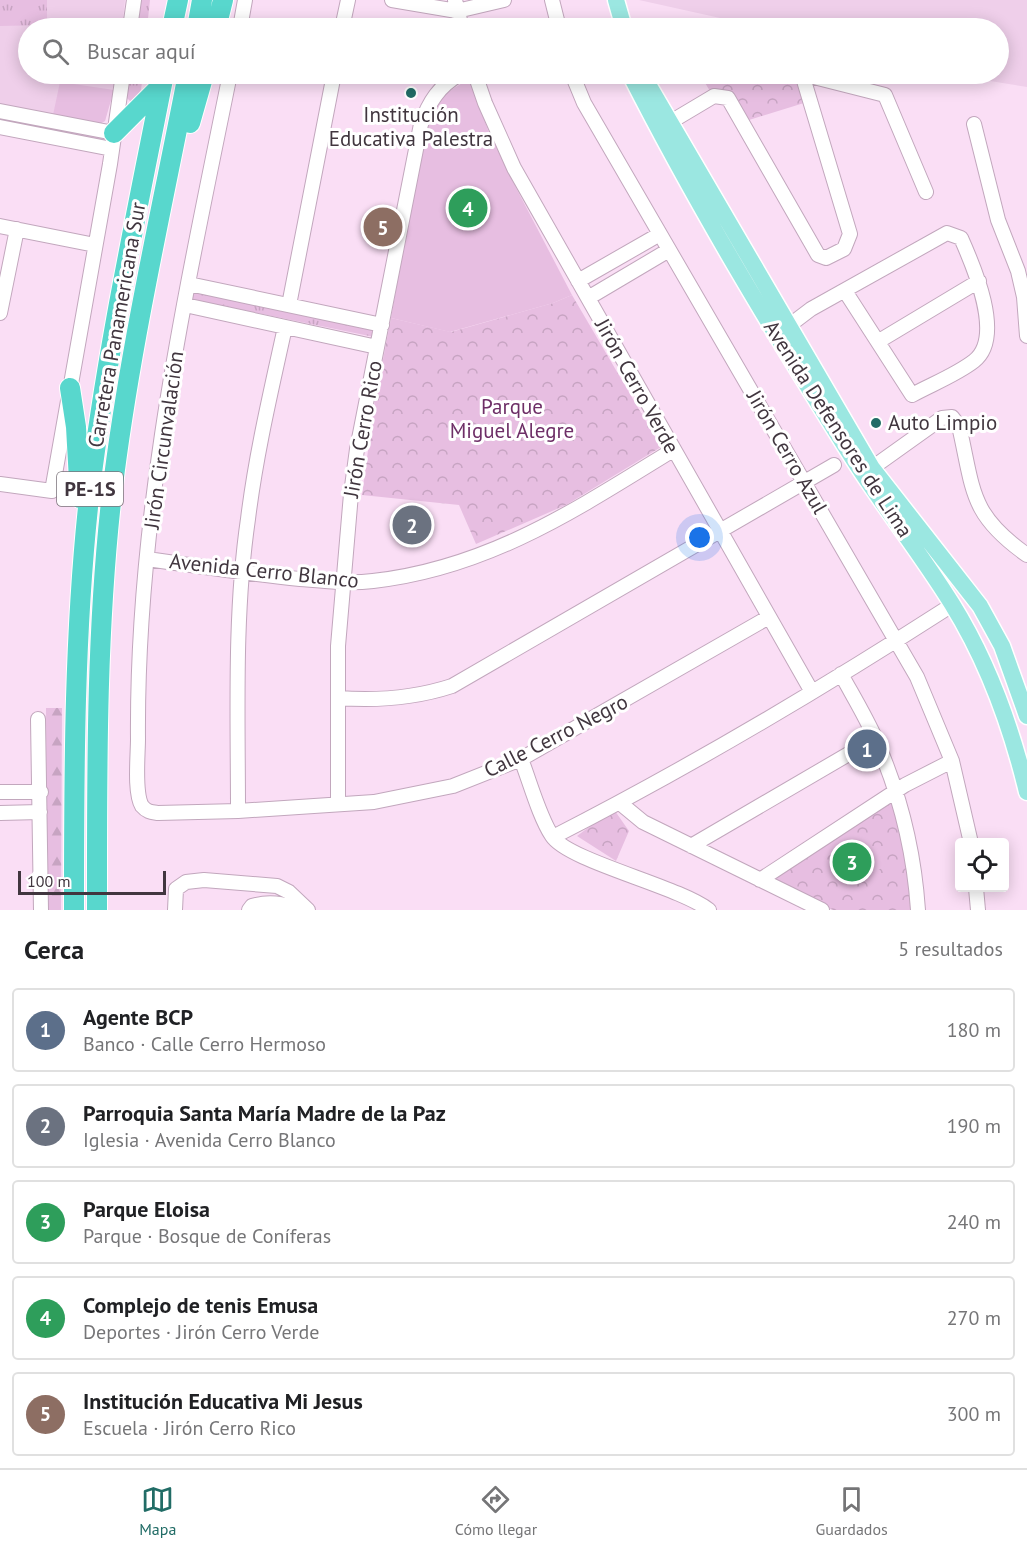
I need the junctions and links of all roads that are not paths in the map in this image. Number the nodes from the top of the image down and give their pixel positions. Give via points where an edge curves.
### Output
1 (134, 0) edge
2 (164, 0) edge
3 (178, 0) edge
4 (202, 0) edge
5 (223, 0) edge
6 (245, 0) edge
7 (348, 0) edge
8 (392, 0) edge
9 (504, 0) edge
10 (552, 0) edge
11 (606, 0) edge
12 (616, 0) edge
13 (456, 6) edge
14 (131, 18) edge
15 (165, 18) edge
16 (174, 18) edge
17 (199, 18) edge
18 (218, 18) edge
19 (242, 18) edge
20 (344, 18) edge
21 (556, 18) edge
22 (610, 18) edge
23 (621, 18) edge
24 (122, 84) edge
25 (160, 84) edge
26 (162, 84) edge
27 (186, 84) edge
28 (201, 84) edge
29 (228, 84) edge
30 (332, 84) edge
31 (444, 84) edge
32 (479, 84) edge
33 (576, 84) edge
34 (637, 84) edge
35 (646, 84) edge
36 (805, 84) edge
37 (842, 84) edge
38 (0, 111) edge
39 (974, 124) dead end
40 (664, 126) junction
41 (0, 127) edge
42 (113, 141) junction
43 (926, 192) dead end
44 (161, 214) junction
45 (0, 226) edge
46 (17, 229) junction
47 (660, 234) junction
48 (95, 245) junction
49 (669, 250) junction
50 (578, 281) junction
51 (979, 281) junction
52 (189, 284) junction
53 (845, 291) junction
54 (588, 298) junction
55 (185, 305) junction
56 (290, 305) junction
57 (0, 313) edge
58 (382, 325) junction
59 (285, 327) junction
60 (783, 330) junction
61 (1027, 336) edge
62 (879, 341) junction
63 (377, 347) junction
64 (70, 388) junction
65 (673, 450) junction
66 (834, 465) dead end
67 (872, 468) junction
68 (805, 483) junction
69 (0, 484) edge
70 (720, 531) junction
71 (83, 555) junction
72 (1027, 555) edge
73 (147, 559) junction
74 (243, 573) junction
75 (343, 583) junction
76 (952, 605) junction
77 (770, 617) junction
78 (897, 640) junction
79 (841, 674) junction
80 (812, 692) junction
81 (338, 698) junction
82 (1027, 716) edge
83 (38, 719) dead end
84 (876, 738) junction
85 (521, 759) junction
86 (952, 761) junction
87 (0, 792) edge
88 (41, 792) junction
89 (1027, 792) edge
90 (896, 793) junction
91 (620, 803) junction
92 (338, 804) junction
93 (146, 810) joint
94 (238, 811) junction
95 (40, 812) junction
96 (0, 813) edge
97 (553, 837) junction
98 (970, 838) edge
99 (691, 846) junction
100 (760, 880) junction
101 (976, 892) edge
102 (286, 907) edge
103 (41, 910) edge
104 (74, 910) edge
105 (97, 910) edge
106 (175, 910) edge
107 (249, 910) edge
108 (298, 910) edge
109 (308, 910) edge
110 (709, 910) edge
111 (822, 910) edge
112 (918, 910) edge
113 (978, 910) edge

1 - 14 street
2 - 15 highway
3 - 16 highway
4 - 17 highway
5 - 18 highway
6 - 19 street
7 - 20 street
8 - 13 street
9 - 13 street
10 - 21 street
11 - 22 main road
12 - 23 main road
24 - 42 street
25 - 42 highway
26 - 71 highway, Carretera Panamericana Sur / PE-1S via 117,313
27 - 44 highway, Carretera Panamericana Sur / PE-1S
28 - 44 highway
29 - 52 street, Jirón Circunvalación
30 - 56 street
31 - 58 street, Jirón Cerro Rico via 421,124
32 - 50 street, Jirón Cerro Verde via 514,168
33 - 47 street, Jirón Cerro Azul
34 - 40 main road, Avenida Defensores de Lima
35 - 40 main road, Avenida Defensores de Lima
36 - 40 street via 850,234 844,249 826,258 818,255 728,98 714,96
37 - 43 street via 885,95
38 - 42 street
39 - 61 street via 998,220 1018,271
40 - 60 main road, Avenida Defensores de Lima
41 - 42 street
42 - 48 street
44 - 105 highway, Carretera Panamericana Sur / PE-1S via 141,306 106,556 99,663
45 - 46 street
46 - 48 street
46 - 57 street
47 - 49 street, Jirón Cerro Azul
47 - 50 street
48 - 64 street
49 - 54 street
49 - 68 street, Jirón Cerro Azul
50 - 54 street, Jirón Cerro Verde
51 - 53 street via 961,238 947,233
51 - 62 street
51 - 62 street via 986,316 984,344 976,360 912,395
52 - 55 street, Jirón Circunvalación
52 - 56 street
53 - 60 street
53 - 62 street
54 - 65 street, Jirón Cerro Verde
55 - 59 street
55 - 73 street, Jirón Circunvalación via 165,413
56 - 58 street
58 - 63 street, Jirón Cerro Rico
59 - 63 street
59 - 74 street via 259,448
60 - 67 main road, Avenida Defensores de Lima
60 - 76 main road, Avenida Defensores de Lima via 851,456
63 - 75 street, Jirón Cerro Rico via 357,449
64 - 69 street via 52,490
64 - 71 highway
65 - 70 street, Jirón Cerro Verde
65 - 75 street, Avenida Cerro Blanco via 553,524 511,542 453,565 371,582
66 - 68 street
67 - 72 street via 942,418 952,417 959,426 978,508 989,524
67 - 82 main road, Avenida Defensores de Lima via 980,606 1006,655
68 - 70 street
68 - 78 street, Jirón Cerro Azul
70 - 77 street, Jirón Cerro Verde
70 - 81 street via 452,686 409,696
71 - 104 highway, Carretera Panamericana Sur / PE-1S via 76,650
73 - 74 street, Avenida Cerro Blanco
73 - 93 street, Jirón Circunvalación via 138,711 138,788
74 - 75 street, Avenida Cerro Blanco
74 - 94 street
75 - 81 street, Jirón Cerro Rico
76 - 78 street
76 - 89 main road, Avenida Defensores de Lima via 1001,704
77 - 80 street, Jirón Cerro Verde
77 - 85 street, Calle Cerro Negro
78 - 79 street
78 - 86 street, Jirón Cerro Azul via 930,705
79 - 80 street
79 - 84 street
80 - 91 street
81 - 92 street, Jirón Cerro Rico
83 - 88 street
84 - 90 street
84 - 99 street
85 - 92 street, Calle Cerro Negro via 453,786 415,795
85 - 97 street
86 - 90 street
86 - 98 street, Jirón Cerro Azul
87 - 88 street
88 - 95 street
90 - 100 street
90 - 112 street via 908,838
91 - 97 street
91 - 99 street via 643,822
92 - 94 street, Calle Cerro Negro
93 - 94 street, Calle Cerro Negro
95 - 96 street
95 - 103 street
97 - 110 street via 581,855
99 - 100 street
100 - 111 street
101 - 113 street
102 - 107 street via 265,902
102 - 108 street
106 - 109 street via 176,889 186,882 204,880 277,886

